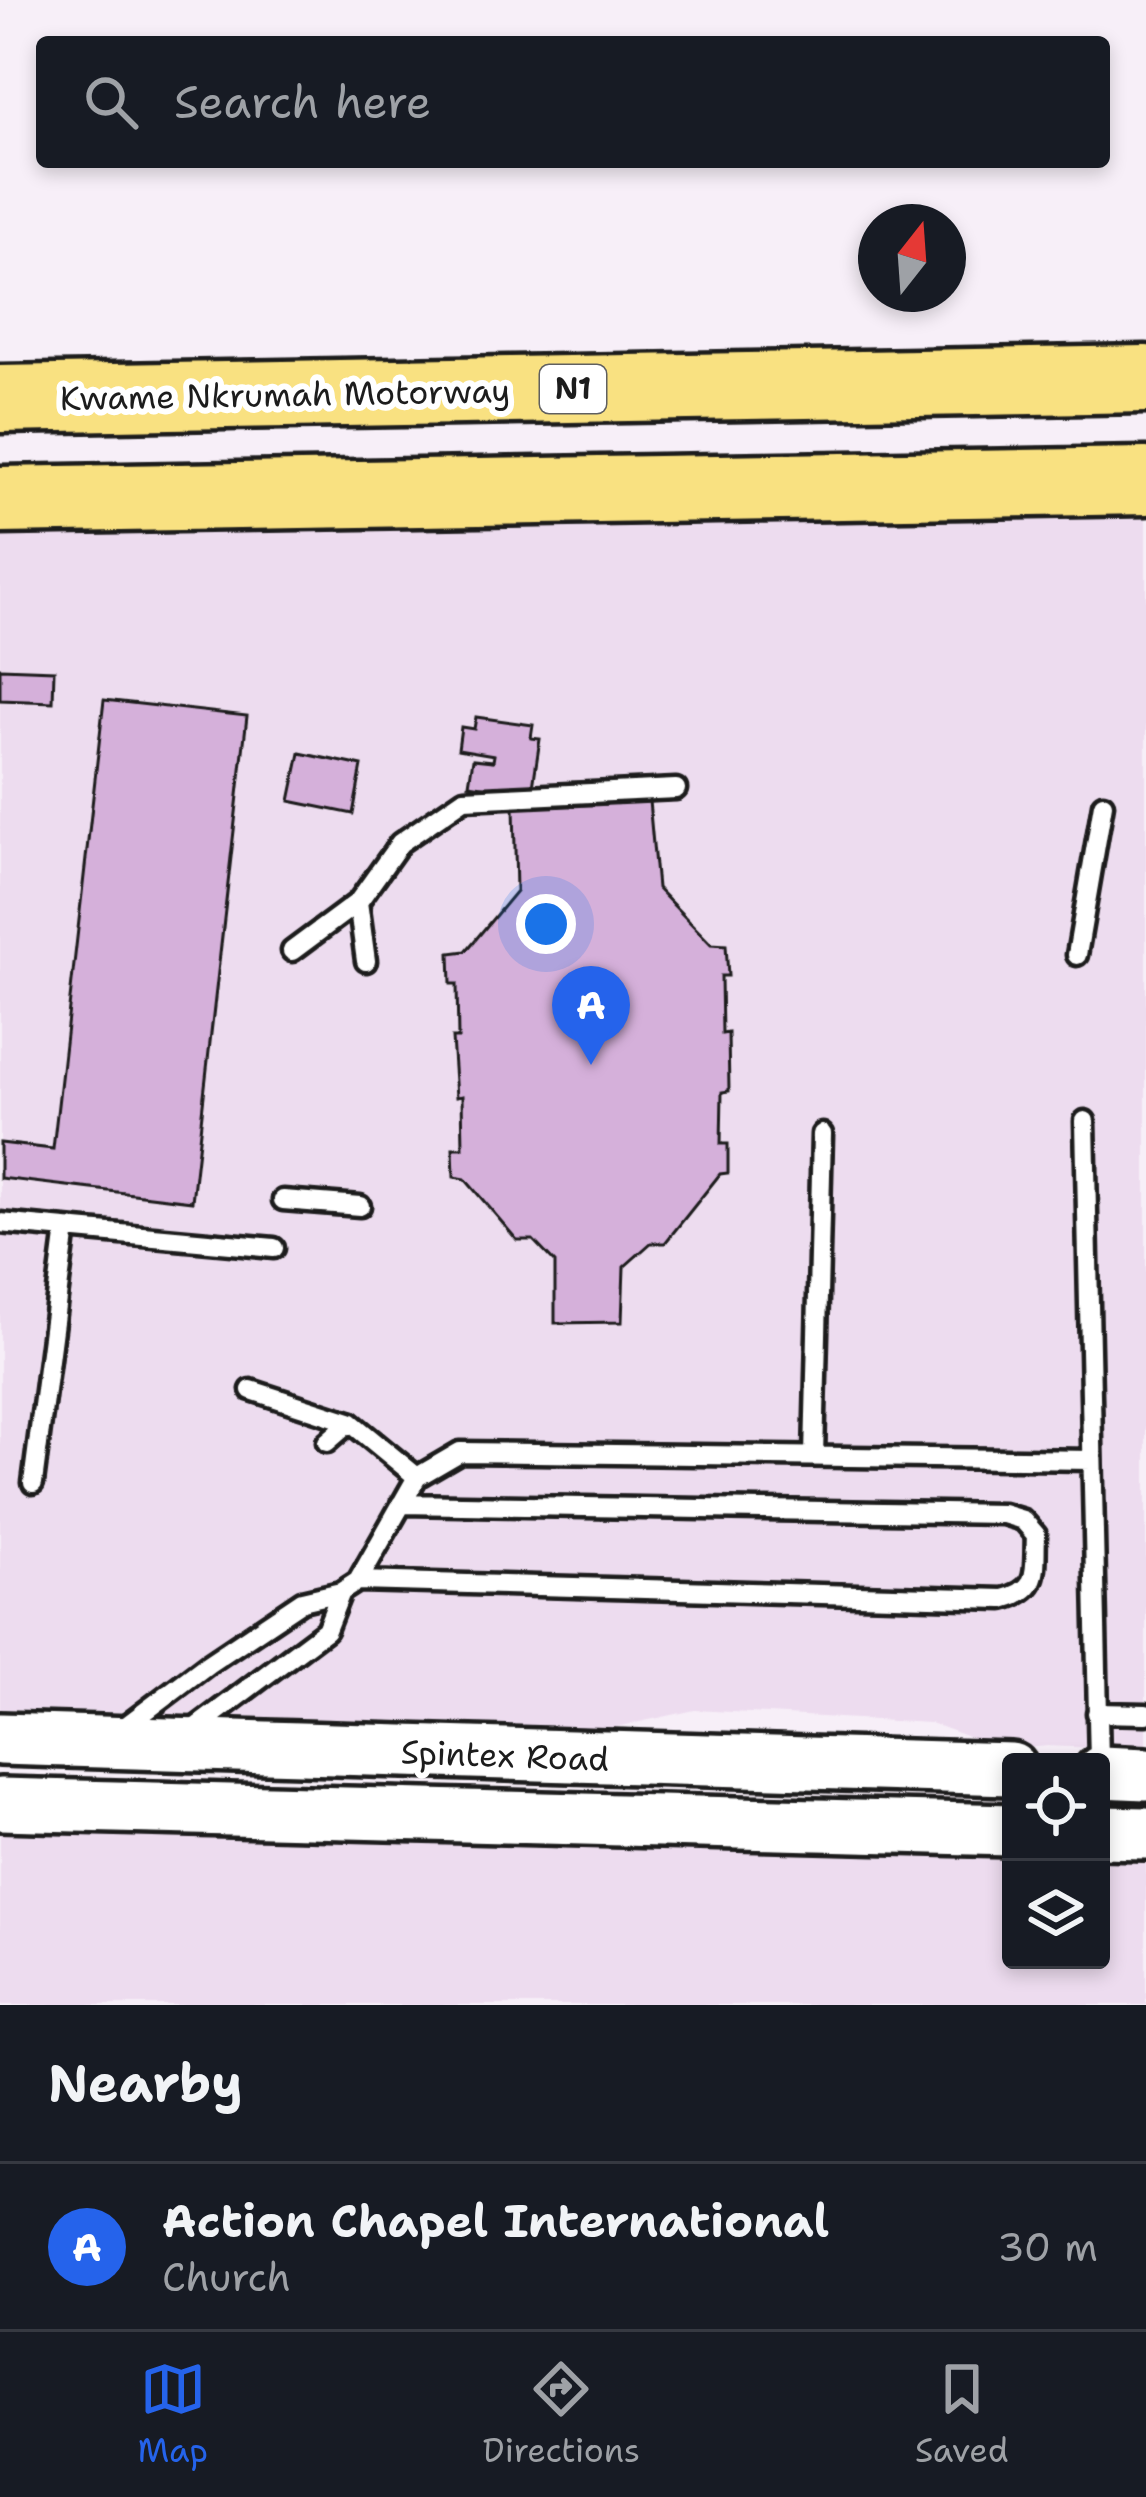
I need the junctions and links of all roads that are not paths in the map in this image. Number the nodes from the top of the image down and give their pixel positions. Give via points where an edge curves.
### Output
1 (1146, 379) edge
2 (0, 399) edge
3 (1146, 481) edge
4 (0, 500) edge
5 (676, 789) dead end
6 (1103, 804) dead end
7 (358, 902) junction
8 (292, 951) dead end
9 (1076, 955) dead end
10 (366, 961) dead end
11 (1085, 1121) dead end
12 (822, 1134) dead end
13 (283, 1200) dead end
14 (360, 1206) dead end
15 (0, 1223) edge
16 (66, 1229) junction
17 (274, 1248) dead end
18 (251, 1390) dead end
19 (350, 1423) junction
20 (327, 1442) dead end
21 (814, 1456) junction
22 (1092, 1460) junction
23 (417, 1478) junction
24 (33, 1483) dead end
25 (401, 1504) junction
26 (350, 1586) junction
27 (1097, 1712) junction
28 (1146, 1714) edge
29 (0, 1739) edge
30 (105, 1743) junction
31 (171, 1745) junction
32 (1099, 1753) edge
33 (1002, 1769) edge
34 (1110, 1772) edge
35 (1146, 1774) edge
36 (0, 1804) edge
37 (1002, 1830) edge
38 (1110, 1831) edge
39 (1146, 1833) edge

1 - 2 highway, Kwame Nkrumah Motorway / N1
3 - 4 highway
5 - 7 lane via 464,799 400,843
6 - 9 lane
7 - 8 lane
7 - 10 lane
11 - 22 lane
12 - 21 lane
13 - 14 lane
15 - 16 lane
16 - 17 lane
16 - 24 lane
18 - 19 lane
19 - 20 lane
19 - 23 lane
21 - 22 lane
21 - 23 lane via 460,1452
22 - 27 lane
23 - 25 lane
25 - 26 lane
25 - 26 lane via 1003,1514 1036,1535 1034,1582 1004,1599
26 - 30 lane via 302,1601
26 - 31 lane via 326,1630
27 - 28 lane
27 - 32 lane
29 - 30 main road, Spintex Road
30 - 31 main road, Spintex Road
31 - 33 main road, Spintex Road
34 - 35 main road
36 - 37 main road, Spintex Road
38 - 39 main road

